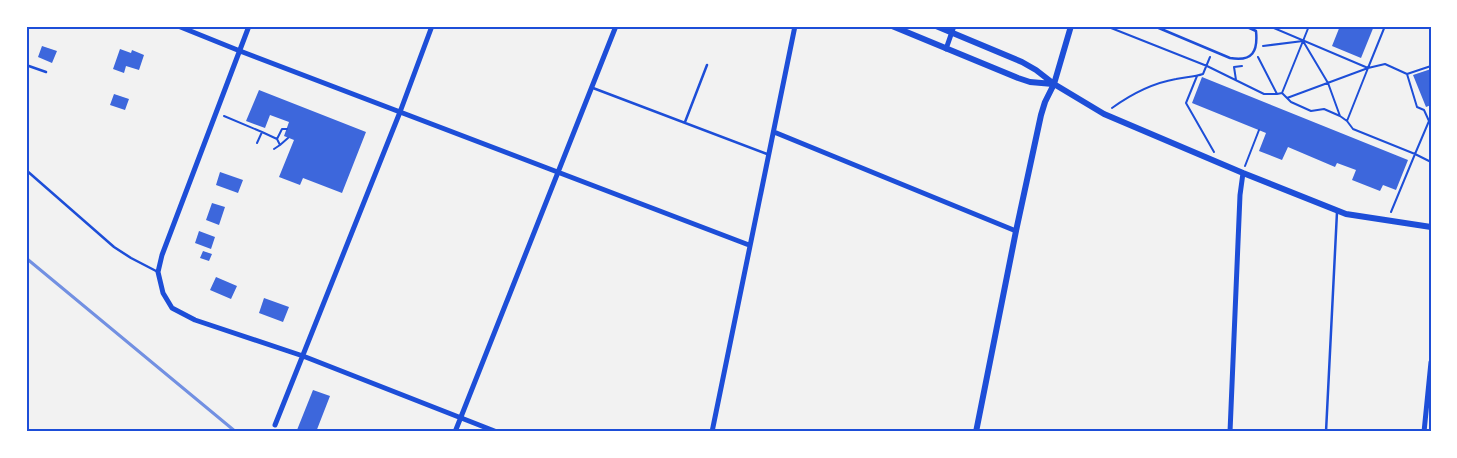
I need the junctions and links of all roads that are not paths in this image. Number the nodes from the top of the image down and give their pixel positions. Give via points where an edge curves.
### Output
1 (178, 26) edge
2 (249, 26) edge
3 (432, 26) edge
4 (616, 26) edge
5 (795, 26) edge
6 (892, 26) edge
7 (936, 26) edge
8 (1071, 26) edge
9 (1154, 26) edge
10 (1245, 26) edge
11 (953, 30) edge
12 (946, 48) junction
13 (240, 52) junction
14 (26, 65) edge
15 (707, 65) dead end
16 (46, 72) dead end
17 (1054, 84) junction
18 (593, 88) junction
19 (400, 112) junction
20 (685, 122) junction
21 (774, 132) junction
22 (769, 154) junction
23 (26, 170) edge
24 (559, 173) junction
25 (1243, 173) junction
26 (1337, 211) junction
27 (1431, 227) edge
28 (1016, 231) junction
29 (750, 245) junction
30 (158, 272) junction
31 (303, 356) junction
32 (1431, 362) edge
33 (461, 418) junction
34 (275, 425) dead end
35 (455, 432) edge
36 (497, 432) edge
37 (712, 432) edge
38 (976, 432) edge
39 (1230, 432) edge
40 (1326, 432) edge
41 (1424, 432) edge

1 - 13 street
2 - 13 street
3 - 19 street
4 - 18 street
5 - 21 street
6 - 12 street
7 - 11 street
8 - 17 street
9 - 10 lane via 1240,60 1249,57 1257,43 1256,31
11 - 12 street
11 - 17 street via 1022,62
12 - 17 street via 1018,78
13 - 19 street
13 - 30 street via 165,243
14 - 16 lane
15 - 20 lane
17 - 25 street via 1104,114
17 - 28 street via 1041,115
18 - 20 lane
18 - 24 street
19 - 24 street
19 - 31 street
20 - 22 lane
21 - 22 street
21 - 28 street
22 - 29 street
23 - 30 lane via 114,247
24 - 29 street
24 - 33 street
25 - 26 street
25 - 39 street
26 - 27 street
26 - 40 lane
28 - 38 street
29 - 37 street
30 - 31 street via 163,293 172,308 195,320
31 - 33 street
31 - 34 street
32 - 41 street
33 - 35 street
33 - 36 street

